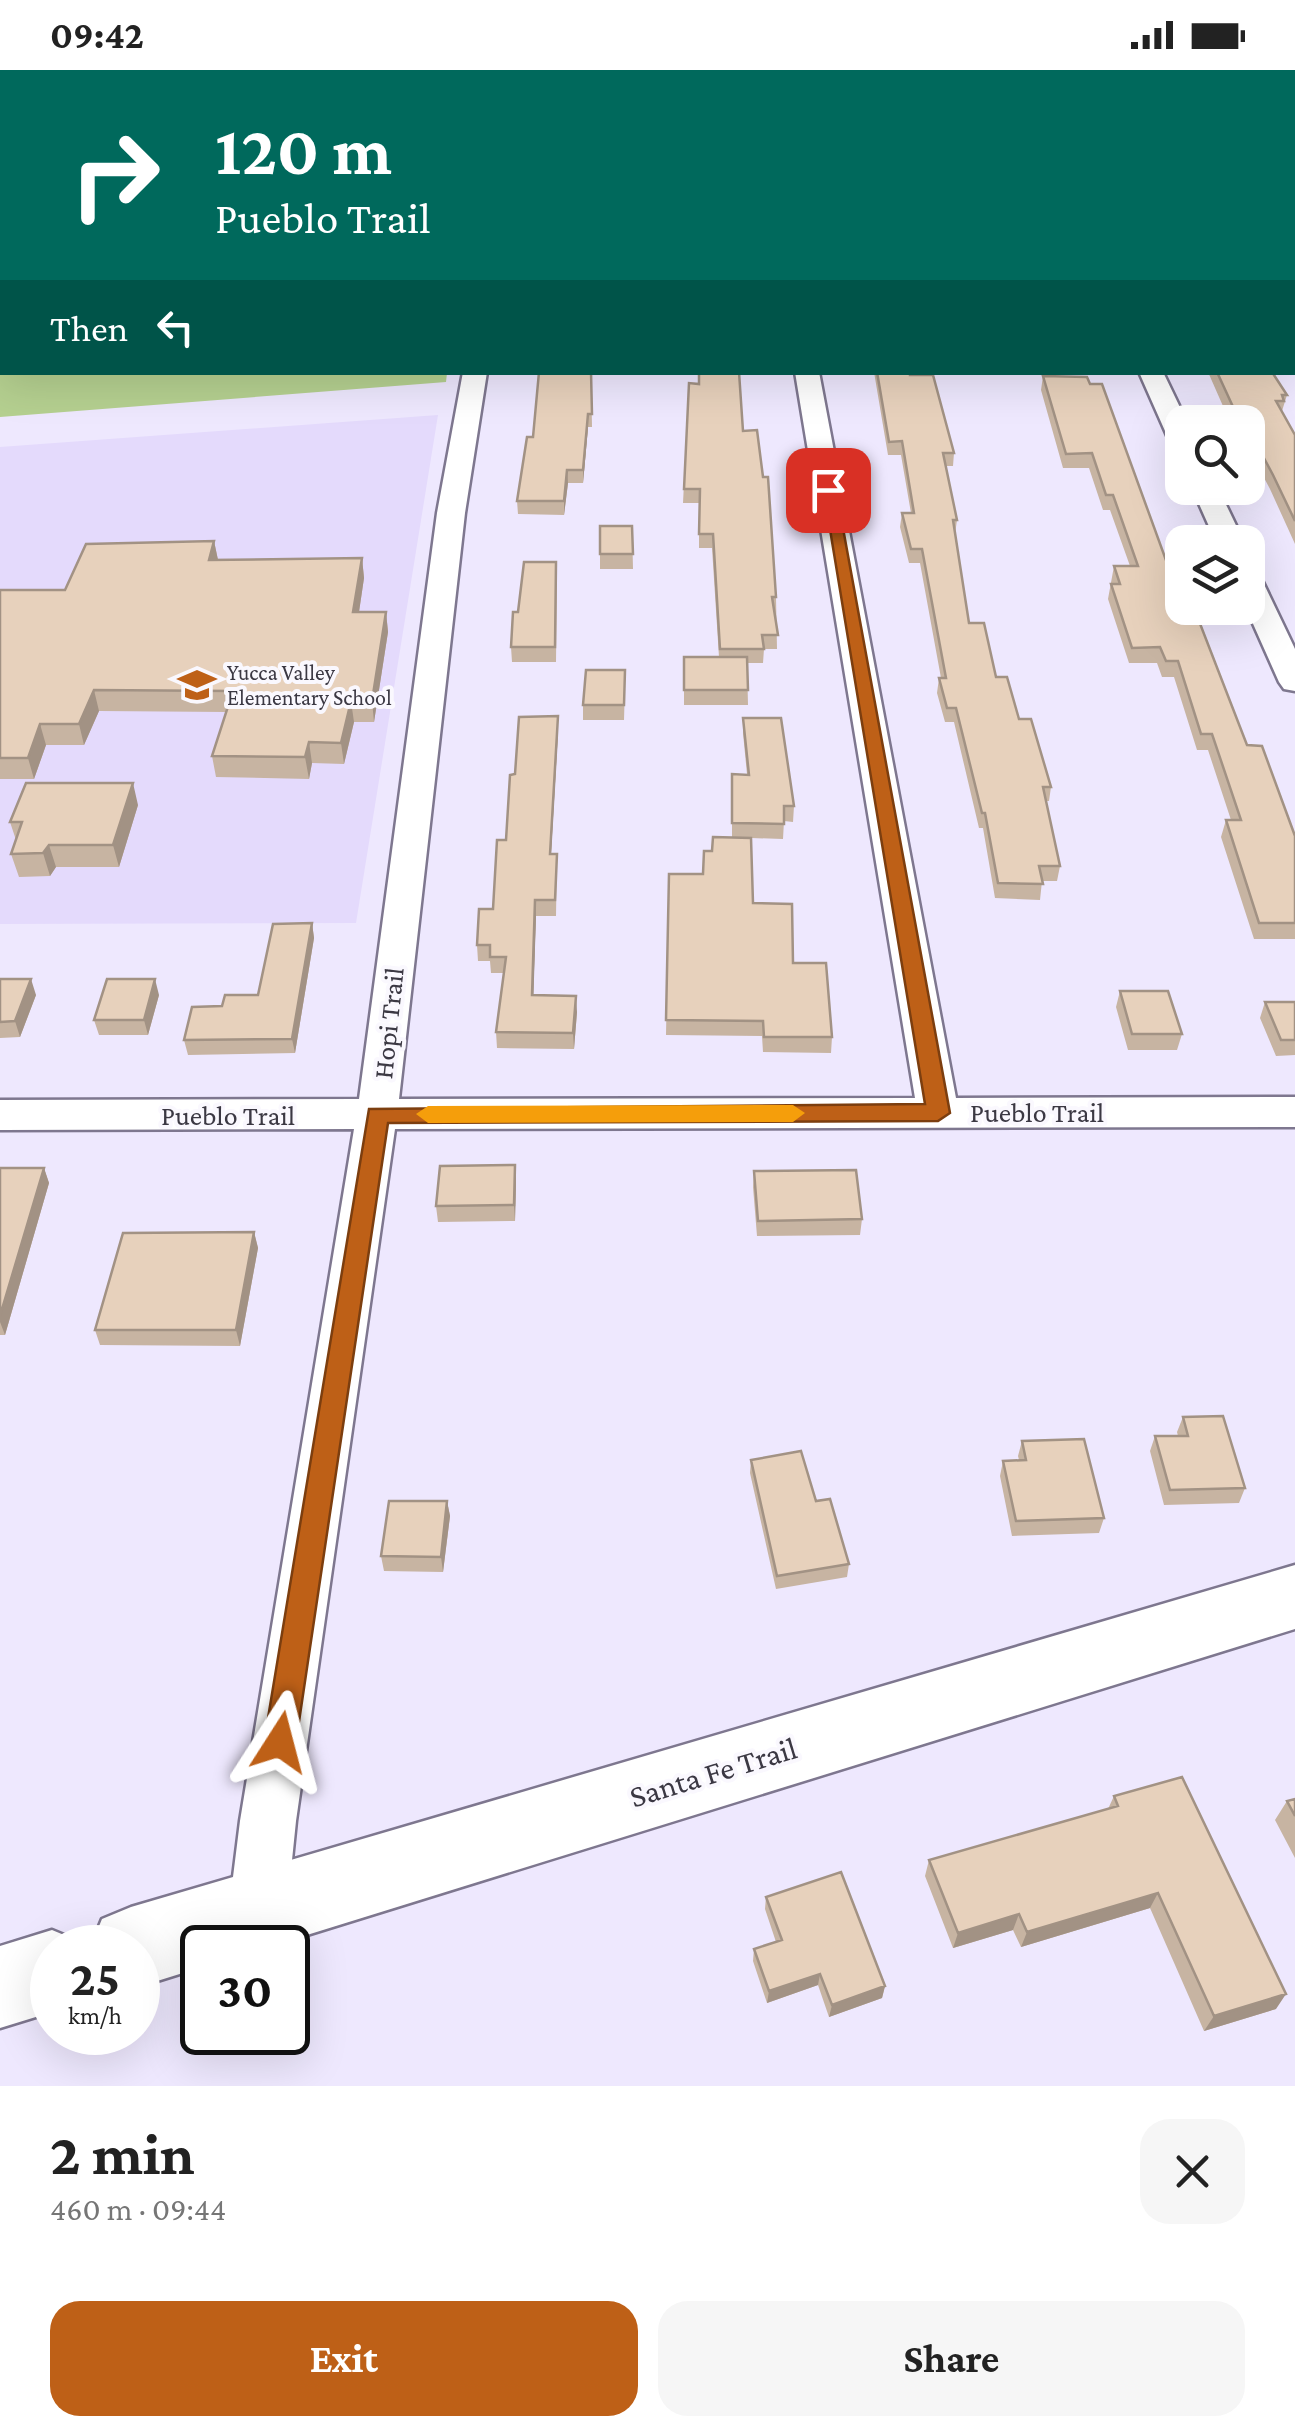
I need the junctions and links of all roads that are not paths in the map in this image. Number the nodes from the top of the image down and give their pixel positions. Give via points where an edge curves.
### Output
1 (0, 70) edge
2 (35, 70) edge
3 (475, 375) edge
4 (808, 375) edge
5 (1152, 375) edge
6 (1166, 405) edge
7 (1265, 617) edge
8 (1295, 682) edge
9 (1295, 1112) edge
10 (938, 1113) junction
11 (378, 1114) junction
12 (0, 1115) edge
13 (1295, 1597) edge
14 (258, 1909) junction
15 (160, 1939) edge
16 (30, 1978) edge
17 (0, 1987) edge

1 - 2 street
3 - 11 street, Hopi Trail
4 - 10 street
5 - 6 street
7 - 8 street
9 - 10 street, Pueblo Trail
10 - 11 street, Pueblo Trail
11 - 12 street, Pueblo Trail
11 - 14 street, Hopi Trail
13 - 14 street, Santa Fe Trail
14 - 15 street, Santa Fe Trail
16 - 17 street

